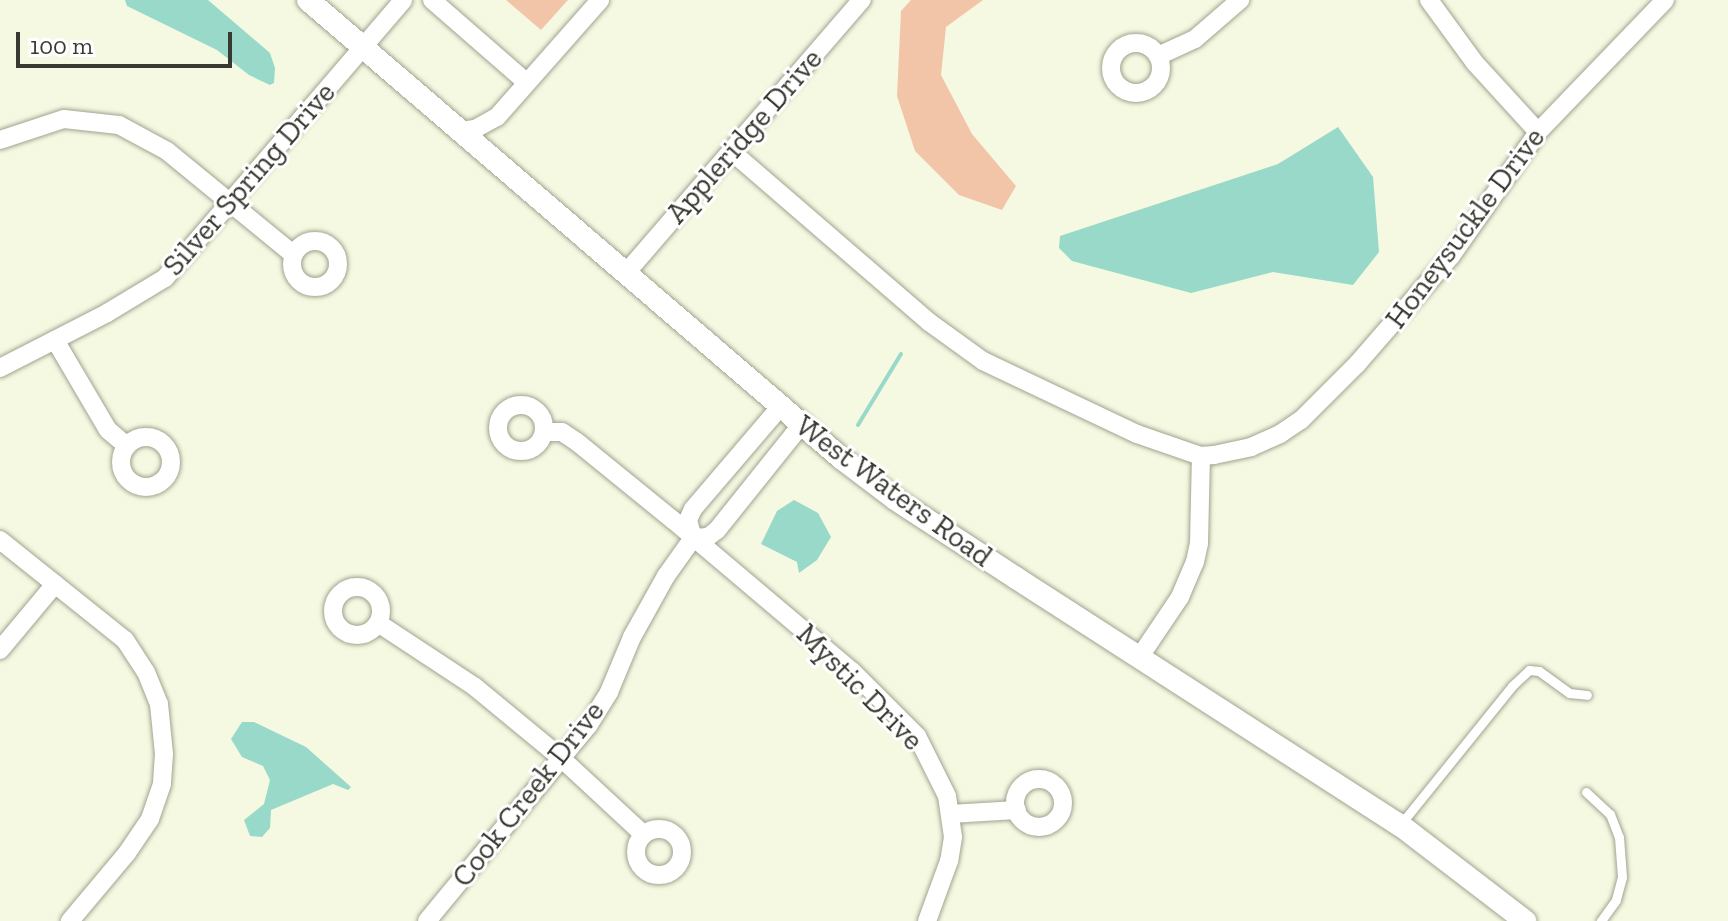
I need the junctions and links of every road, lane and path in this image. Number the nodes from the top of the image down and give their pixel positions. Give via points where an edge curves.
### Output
1 (308, 0) edge
2 (403, 0) edge
3 (432, 0) edge
4 (600, 0) edge
5 (862, 0) edge
6 (1240, 0) edge
7 (1429, 0) edge
8 (1665, 0) edge
9 (363, 48) junction
10 (1158, 56) dead end
11 (527, 83) junction
12 (497, 117) junction
13 (460, 131) junction
14 (1538, 132) junction
15 (0, 140) edge
16 (731, 151) junction
17 (491, 158) junction
18 (230, 204) junction
19 (293, 254) dead end
20 (626, 273) junction
21 (55, 340) junction
22 (0, 368) edge
23 (780, 407) junction
24 (801, 425) junction
25 (544, 432) dead end
26 (127, 446) dead end
27 (1201, 456) junction
28 (693, 538) junction
29 (0, 540) edge
30 (55, 584) junction
31 (378, 623) dead end
32 (0, 650) edge
33 (1141, 655) junction
34 (1587, 695) dead end
35 (561, 758) junction
36 (1586, 792) dead end
37 (1017, 810) dead end
38 (950, 814) junction
39 (1400, 825) junction
40 (643, 834) dead end
41 (70, 921) edge
42 (427, 921) edge
43 (927, 921) edge
44 (1525, 921) edge
45 (1601, 921) edge

1 - 9 street, West Waters Road
2 - 9 street, Silver Spring Drive
3 - 11 street
4 - 11 street
5 - 16 street, Appleridge Drive
6 - 10 street via 1195,39
7 - 14 street via 1475,63
8 - 14 street, Honeysuckle Drive
9 - 13 street, West Waters Road
9 - 18 street, Silver Spring Drive
11 - 12 street
12 - 13 street
12 - 17 street
13 - 17 street, West Waters Road
14 - 27 street, Honeysuckle Drive via 1407,310 1301,420 1251,447
15 - 18 street via 64,119 119,125 167,151
16 - 20 street, Appleridge Drive
16 - 27 street, Honeysuckle Drive via 929,322 983,361 1137,434
17 - 20 street, West Waters Road
18 - 19 street
18 - 21 street, Silver Spring Drive via 165,278
20 - 23 street, West Waters Road
21 - 22 street, Silver Spring Drive
21 - 26 street via 108,430
23 - 24 street, West Waters Road
23 - 28 street, Cook Creek Drive via 693,509 688,520
24 - 28 street, Cook Creek Drive via 717,530
24 - 33 street, West Waters Road via 895,499
25 - 28 street, Mystic Drive via 562,432 577,442
27 - 33 street via 1195,562 1180,597
28 - 35 street, Cook Creek Drive via 632,637 609,692
28 - 38 street, Mystic Drive via 852,671 917,736 933,762
29 - 30 street
30 - 32 street
30 - 41 street via 125,640 146,672 159,704 164,754 162,784 150,819
31 - 35 street via 475,687
33 - 39 street, West Waters Road
34 - 39 lane via 1569,693 1539,671 1529,670
35 - 40 street
35 - 42 street, Cook Creek Drive
36 - 45 lane via 1610,814 1619,837 1622,877 1616,900
37 - 38 street
38 - 43 street, Mystic Drive via 949,861
39 - 44 street, West Waters Road

